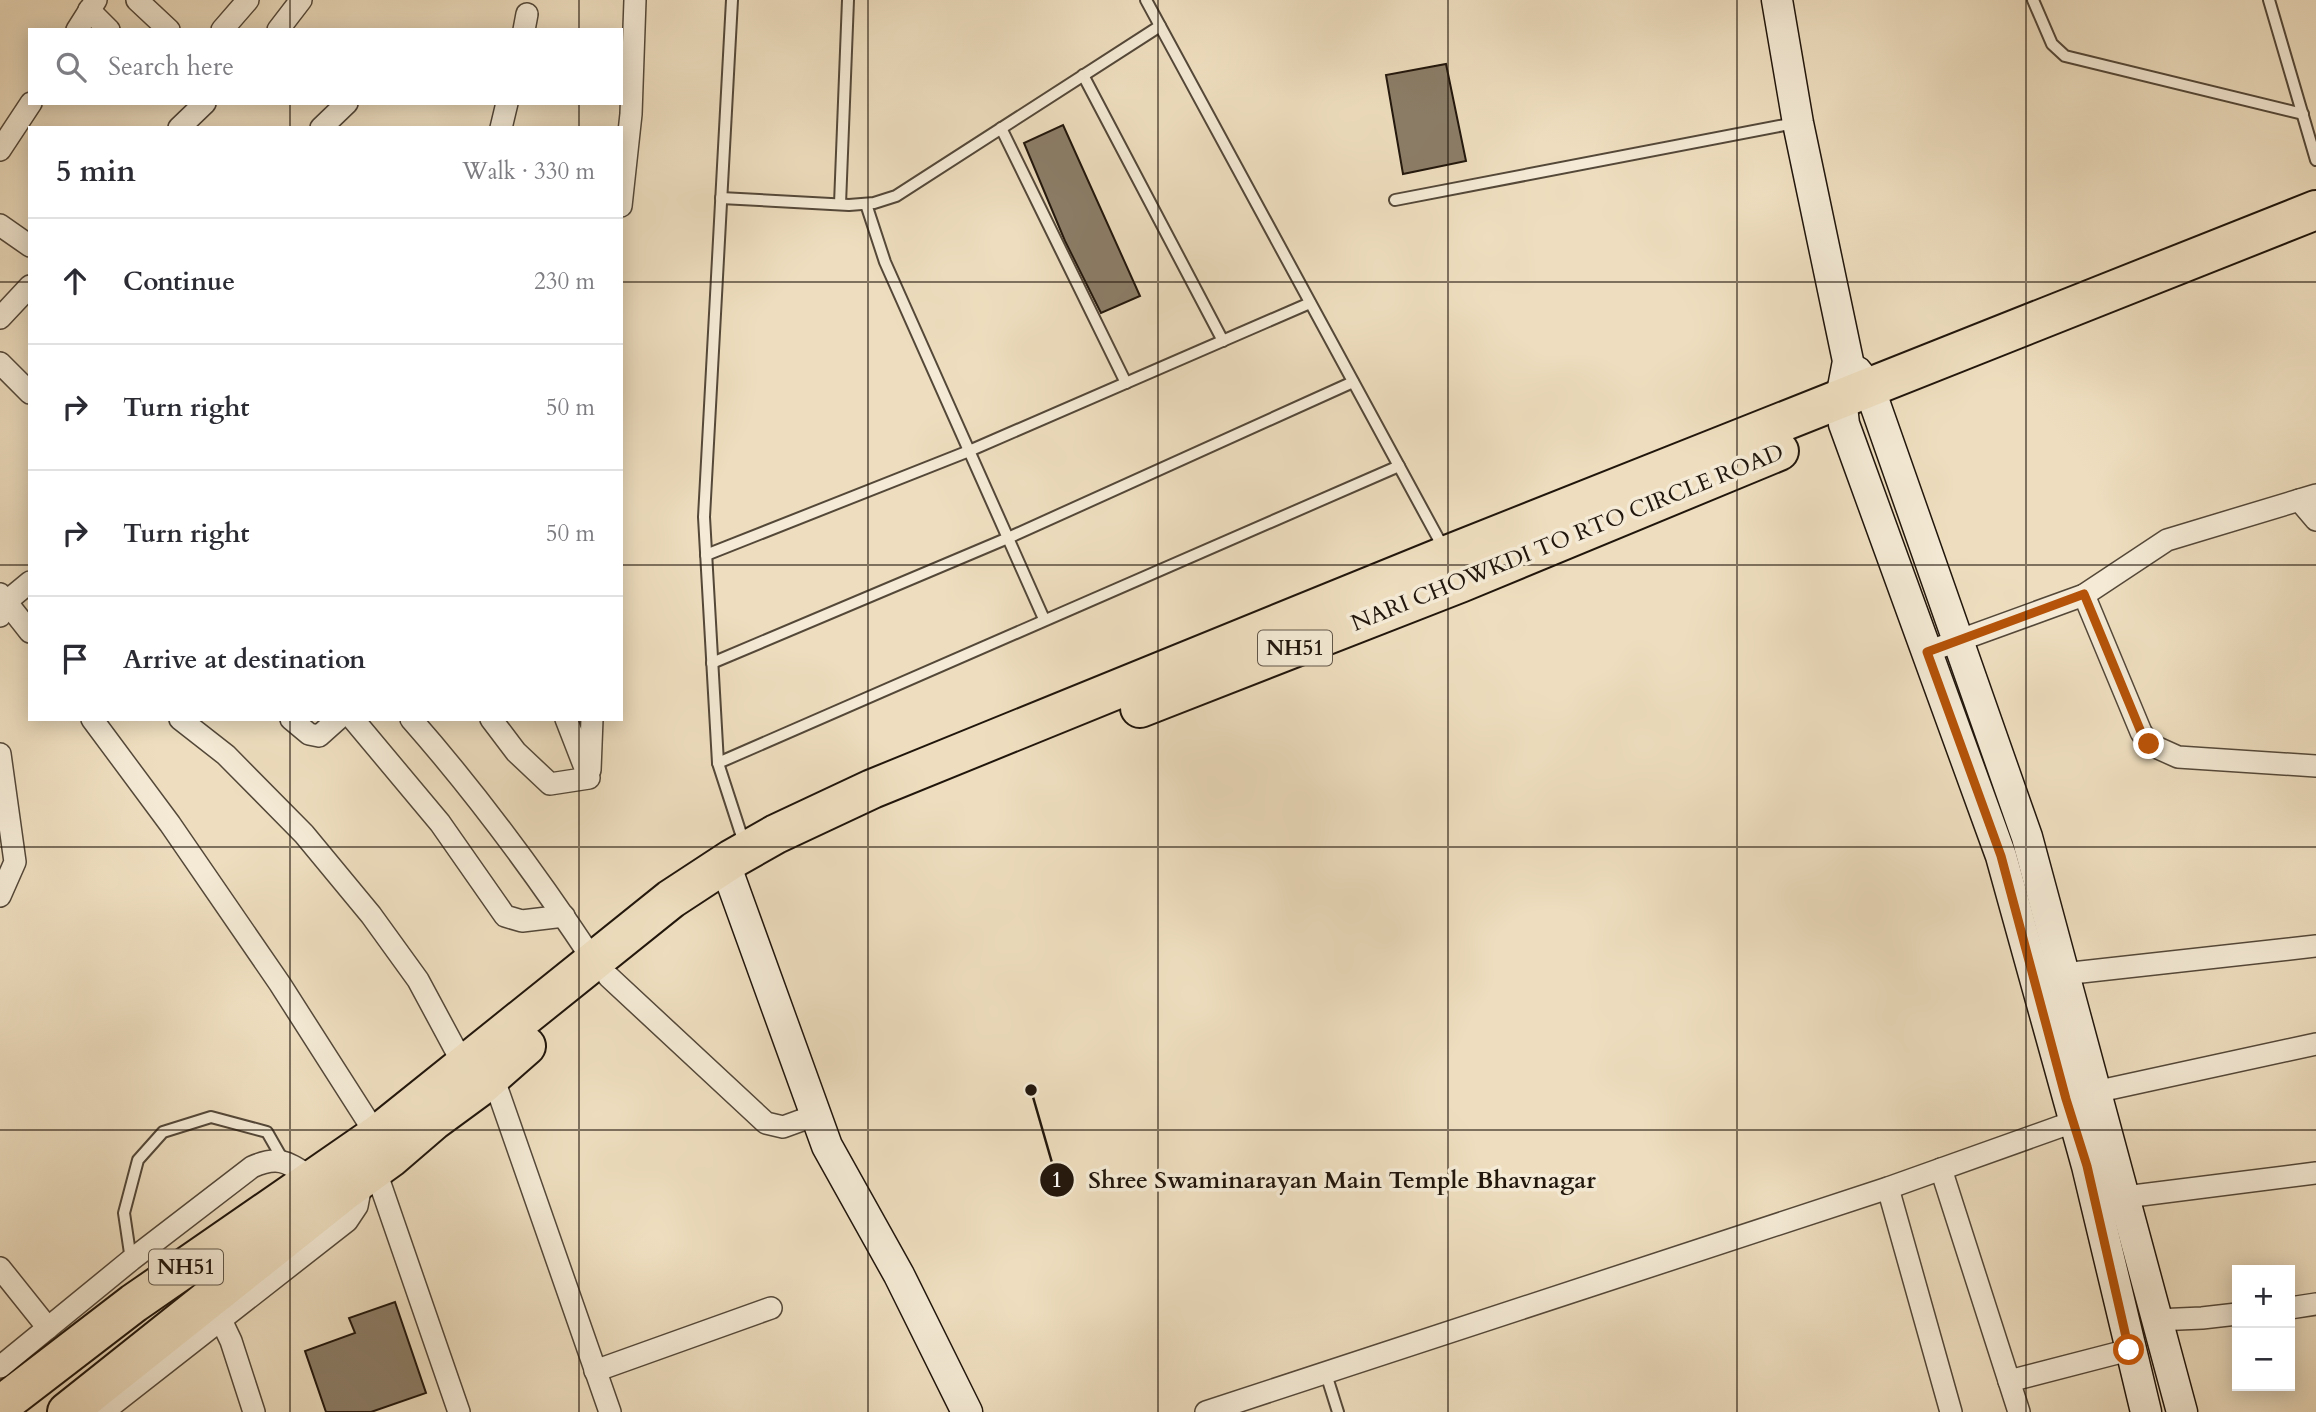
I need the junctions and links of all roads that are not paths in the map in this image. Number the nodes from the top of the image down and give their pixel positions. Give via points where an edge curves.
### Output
1 (137, 0) edge
2 (248, 0) edge
3 (302, 0) edge
4 (635, 0) edge
5 (732, 0) edge
6 (848, 0) edge
7 (1146, 0) edge
8 (1777, 0) edge
9 (2033, 0) edge
10 (2269, 0) edge
11 (93, 5) edge
12 (1160, 26) junction
13 (78, 28) edge
14 (108, 28) edge
15 (167, 28) edge
16 (224, 28) edge
17 (280, 28) edge
18 (1083, 75) junction
19 (30, 105) edge
20 (345, 105) edge
21 (507, 105) edge
22 (2302, 114) junction
23 (1798, 122) junction
24 (325, 126) edge
25 (501, 126) edge
26 (1001, 128) junction
27 (0, 150) edge
28 (2316, 160) edge
29 (623, 172) edge
30 (721, 198) junction
31 (1395, 200) dead end
32 (840, 204) junction
33 (866, 204) junction
34 (2316, 210) edge
35 (0, 225) edge
36 (2316, 233) edge
37 (28, 245) edge
38 (28, 288) edge
39 (1310, 303) junction
40 (0, 318) edge
41 (1223, 341) junction
42 (0, 363) edge
43 (1353, 382) junction
44 (1126, 383) junction
45 (28, 391) edge
46 (1856, 396) junction
47 (969, 451) junction
48 (1399, 466) junction
49 (2307, 498) edge
50 (2316, 520) edge
51 (1008, 538) junction
52 (706, 555) junction
53 (1453, 569) junction
54 (28, 584) edge
55 (2084, 594) junction
56 (2, 603) edge
57 (1044, 619) junction
58 (28, 630) edge
59 (1957, 640) junction
60 (1927, 652) junction
61 (712, 663) junction
62 (93, 721) edge
63 (183, 721) edge
64 (293, 721) edge
65 (336, 721) edge
66 (354, 721) edge
67 (413, 721) edge
68 (493, 721) edge
69 (567, 721) edge
70 (592, 721) edge
71 (0, 754) edge
72 (718, 763) junction
73 (2316, 766) edge
74 (589, 778) junction
75 (739, 865) junction
76 (0, 896) edge
77 (564, 916) junction
78 (2316, 946) edge
79 (601, 969) junction
80 (2063, 974) junction
81 (2316, 1044) edge
82 (478, 1076) junction
83 (2090, 1109) junction
84 (816, 1115) junction
85 (350, 1167) junction
86 (1941, 1169) junction
87 (2316, 1174) edge
88 (1888, 1188) junction
89 (2126, 1198) junction
90 (131, 1260) junction
91 (0, 1268) edge
92 (2316, 1304) edge
93 (2295, 1307) edge
94 (771, 1308) dead end
95 (2232, 1315) edge
96 (221, 1320) junction
97 (2156, 1320) junction
98 (48, 1328) junction
99 (2129, 1350) junction
100 (4, 1356) edge
101 (595, 1371) junction
102 (1326, 1374) junction
103 (2009, 1381) junction
104 (0, 1406) edge
105 (67, 1412) edge
106 (104, 1412) edge
107 (254, 1412) edge
108 (459, 1412) edge
109 (610, 1412) edge
110 (967, 1412) edge
111 (1206, 1412) edge
112 (1338, 1412) edge
113 (1951, 1412) edge
114 (2019, 1412) edge
115 (2146, 1412) edge
116 (2182, 1412) edge

1 - 15 street
2 - 16 street
3 - 17 street
4 - 29 street via 631,114
5 - 30 lane
6 - 32 lane
7 - 12 lane
8 - 23 street
9 - 22 lane via 2052,44 2066,56
10 - 22 lane
11 - 13 street
11 - 14 street
12 - 18 lane
12 - 39 lane
18 - 26 lane
18 - 41 lane
19 - 27 street
20 - 24 street
21 - 25 street
22 - 28 lane
23 - 31 lane
23 - 46 street
26 - 33 lane via 896,196
26 - 44 lane
30 - 32 lane
30 - 52 lane
32 - 33 lane
33 - 47 lane via 884,262
34 - 46 highway, NH51
35 - 37 street
36 - 46 highway, NARI CHOWKDI TO RTO CIRCLE ROAD / NH51
38 - 40 street
39 - 41 lane
39 - 43 lane
41 - 44 lane
42 - 45 street
43 - 48 lane
43 - 51 lane
44 - 47 lane
46 - 53 highway, NARI CHOWKDI TO RTO CIRCLE ROAD / NH51
46 - 59 street
46 - 60 street
47 - 51 lane
47 - 52 lane
48 - 53 lane
48 - 57 lane
49 - 50 street
49 - 55 street via 2167,540
51 - 57 lane
51 - 61 lane
52 - 61 lane
53 - 75 highway, NARI CHOWKDI TO RTO CIRCLE ROAD / NH51
54 - 56 street
55 - 59 street
55 - 73 street via 2149,744 2178,757
56 - 58 street
57 - 72 lane
59 - 60 street
59 - 80 street via 2027,837
60 - 83 street
61 - 72 lane
62 - 85 street via 280,984
63 - 82 street via 226,755 294,824 371,915
64 - 65 street via 319,736
66 - 77 street via 433,814 505,916 522,921
67 - 77 street
68 - 74 street via 516,752 550,784
69 - 74 street
70 - 74 street
71 - 76 street via 15,862
72 - 75 lane
75 - 79 highway, NARI CHOWKDI TO RTO CIRCLE ROAD / NH51
75 - 84 street
77 - 79 street
78 - 80 street
79 - 82 highway, NARI CHOWKDI TO RTO CIRCLE ROAD / NH51
79 - 84 street via 766,1124 783,1127
80 - 83 street
81 - 83 street
82 - 85 highway, NARI CHOWKDI TO RTO CIRCLE ROAD / NH51 via 433,1121
82 - 101 street
83 - 86 street
83 - 89 street
83 - 99 street via 2087,1166
84 - 110 street via 827,1146 899,1275
85 - 90 street via 268,1160 252,1167
85 - 90 lane via 267,1132 211,1117 163,1132 138,1160 124,1213
85 - 96 street via 357,1206 348,1221
85 - 104 highway, NH51 via 134,1303
85 - 105 highway, NH51
85 - 108 street
86 - 88 street
86 - 103 street
87 - 89 street
88 - 102 street
88 - 113 street
89 - 97 street
90 - 98 street
91 - 98 street
92 - 93 street
94 - 101 street
95 - 97 street
96 - 106 street
96 - 107 street
97 - 116 street
98 - 100 street
99 - 103 street
99 - 115 street
101 - 109 street
102 - 111 street
102 - 112 lane
103 - 114 street

